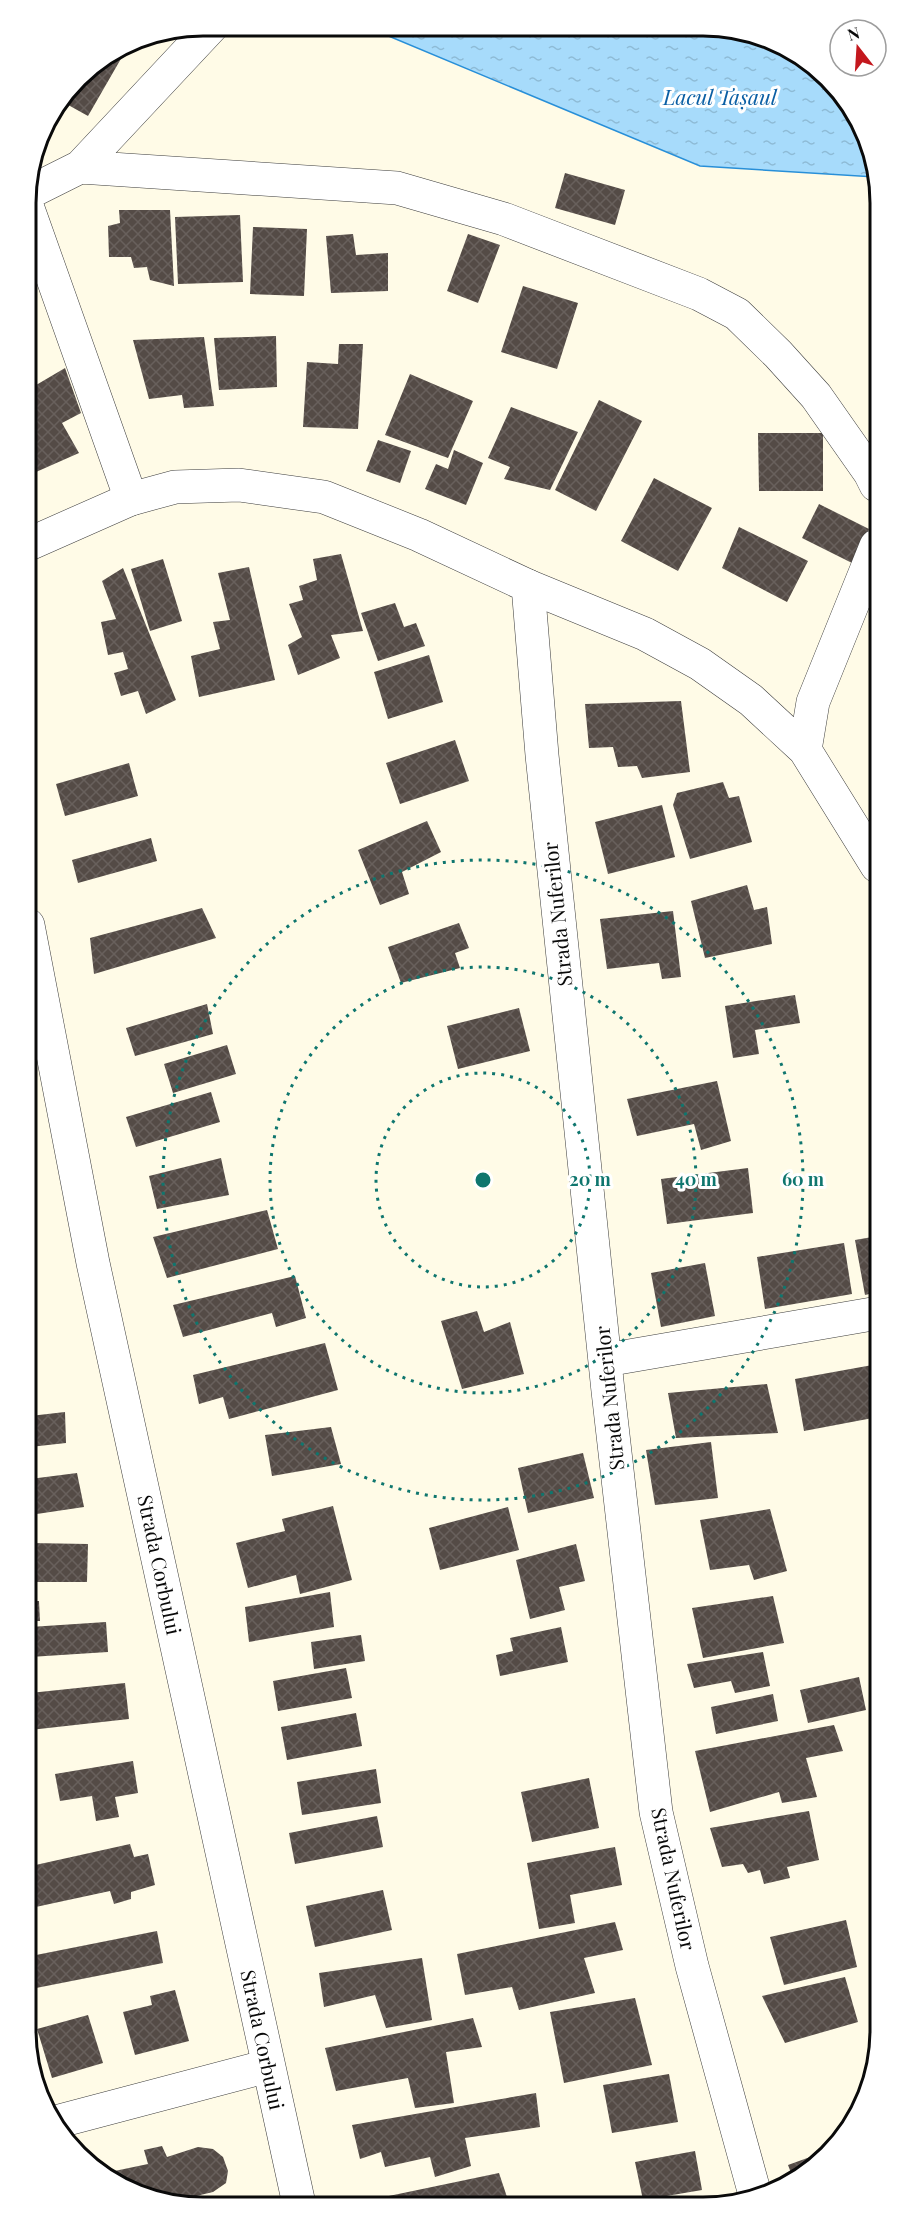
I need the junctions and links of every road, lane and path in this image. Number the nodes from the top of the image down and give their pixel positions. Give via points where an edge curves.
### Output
1 (203, 36) edge
2 (80, 167) junction
3 (36, 189) edge
4 (36, 231) edge
5 (870, 474) edge
6 (131, 499) junction
7 (36, 541) edge
8 (870, 561) edge
9 (528, 586) junction
10 (805, 750) junction
11 (870, 855) edge
12 (36, 967) edge
13 (870, 1313) edge
14 (606, 1360) junction
15 (268, 2066) junction
16 (62, 2120) edge
17 (754, 2189) edge
18 (297, 2197) edge

1 - 2 street
2 - 3 street
2 - 5 street via 398,188 504,219 699,294 737,314 778,354 816,396
4 - 6 street
6 - 7 street
6 - 9 street via 175,487 239,485 324,497 419,535
8 - 10 street via 813,702
9 - 10 street via 645,634 700,664 751,700
9 - 14 street, Strada Nuferilor via 542,755
10 - 11 street
12 - 15 street, Strada Corbului via 93,1263
13 - 14 street
14 - 17 street, Strada Nuferilor via 656,1812 692,1966
15 - 16 street
15 - 18 street, Strada Corbului

